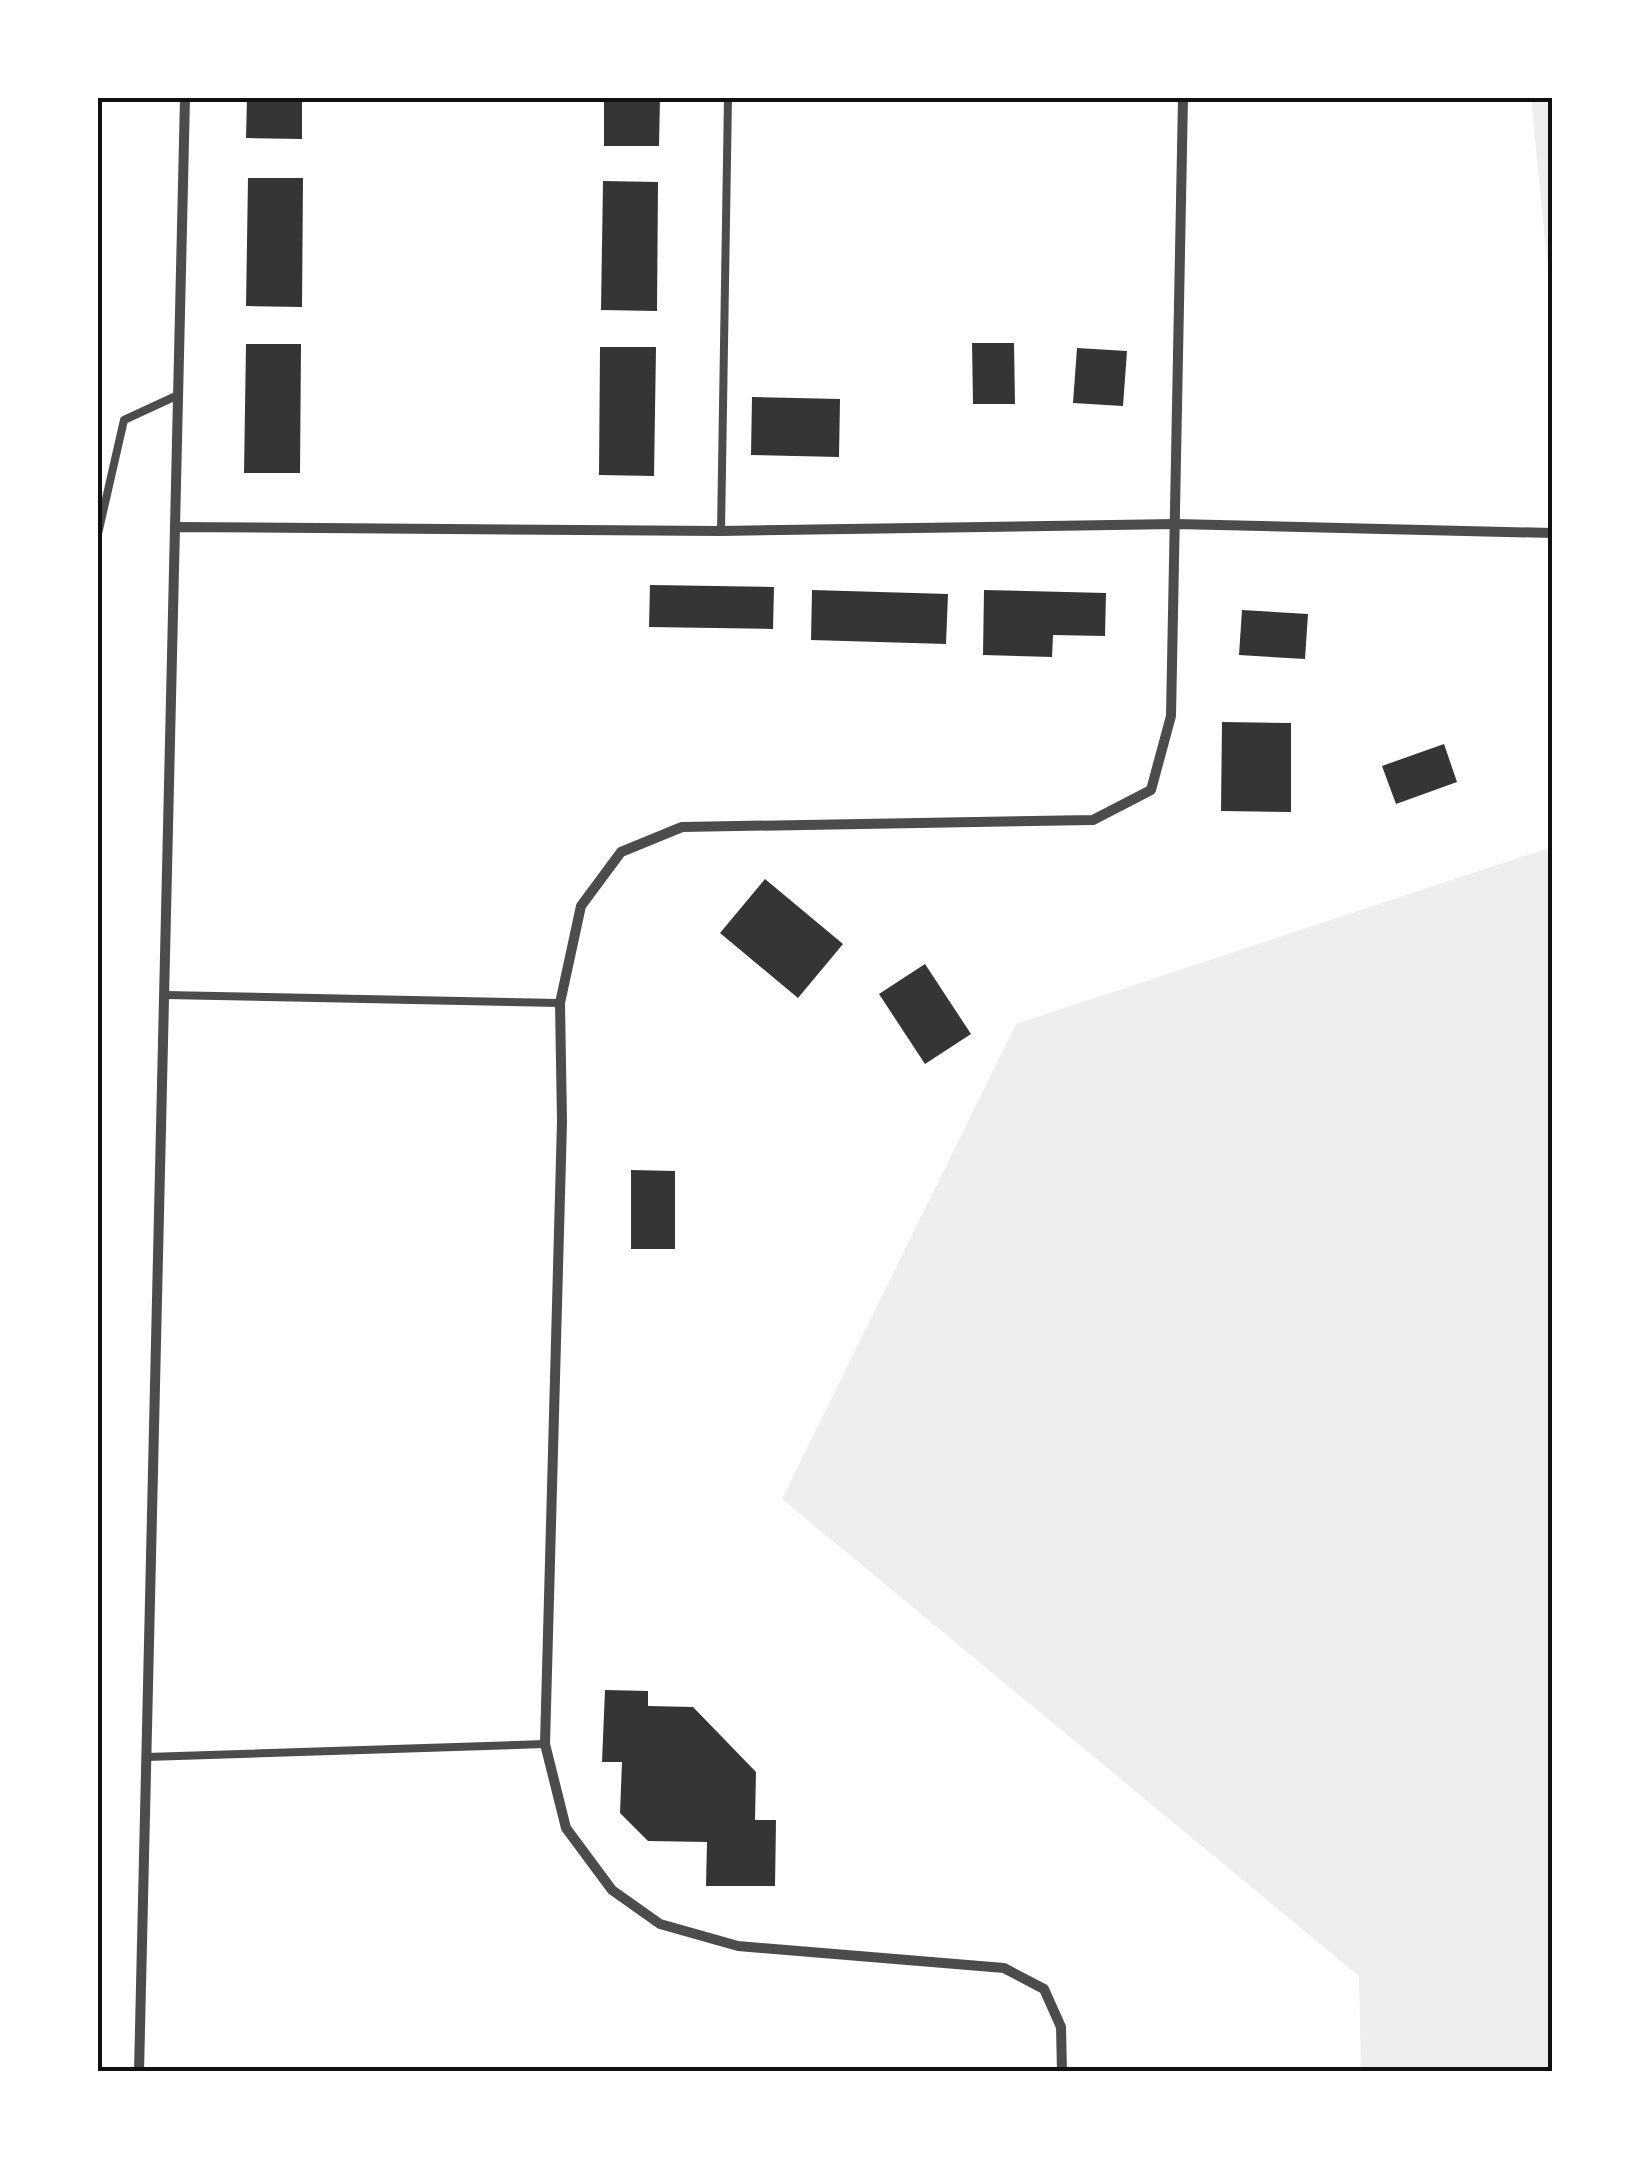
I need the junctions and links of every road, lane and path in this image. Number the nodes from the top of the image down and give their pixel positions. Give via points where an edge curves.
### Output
1 (185, 98) edge
2 (728, 98) edge
3 (1183, 98) edge
4 (176, 396) junction
5 (1176, 524) junction
6 (175, 527) junction
7 (720, 531) junction
8 (1552, 533) edge
9 (98, 534) edge
10 (165, 995) junction
11 (560, 1002) junction
12 (545, 1744) junction
13 (147, 1756) junction
14 (139, 2072) edge
15 (1062, 2072) edge

1 - 4 street
2 - 7 lane
3 - 5 street
4 - 6 street
4 - 9 lane via 124,420
5 - 7 street
5 - 8 street
5 - 11 street via 1171,716 1151,790 1093,820 682,828 621,852 581,906
6 - 7 street
6 - 10 street
10 - 11 lane
10 - 13 street
11 - 12 street
12 - 13 lane
12 - 15 street via 566,1828 612,1890 660,1924 738,1946 1004,1968 1044,1989 1062,2027
13 - 14 street

